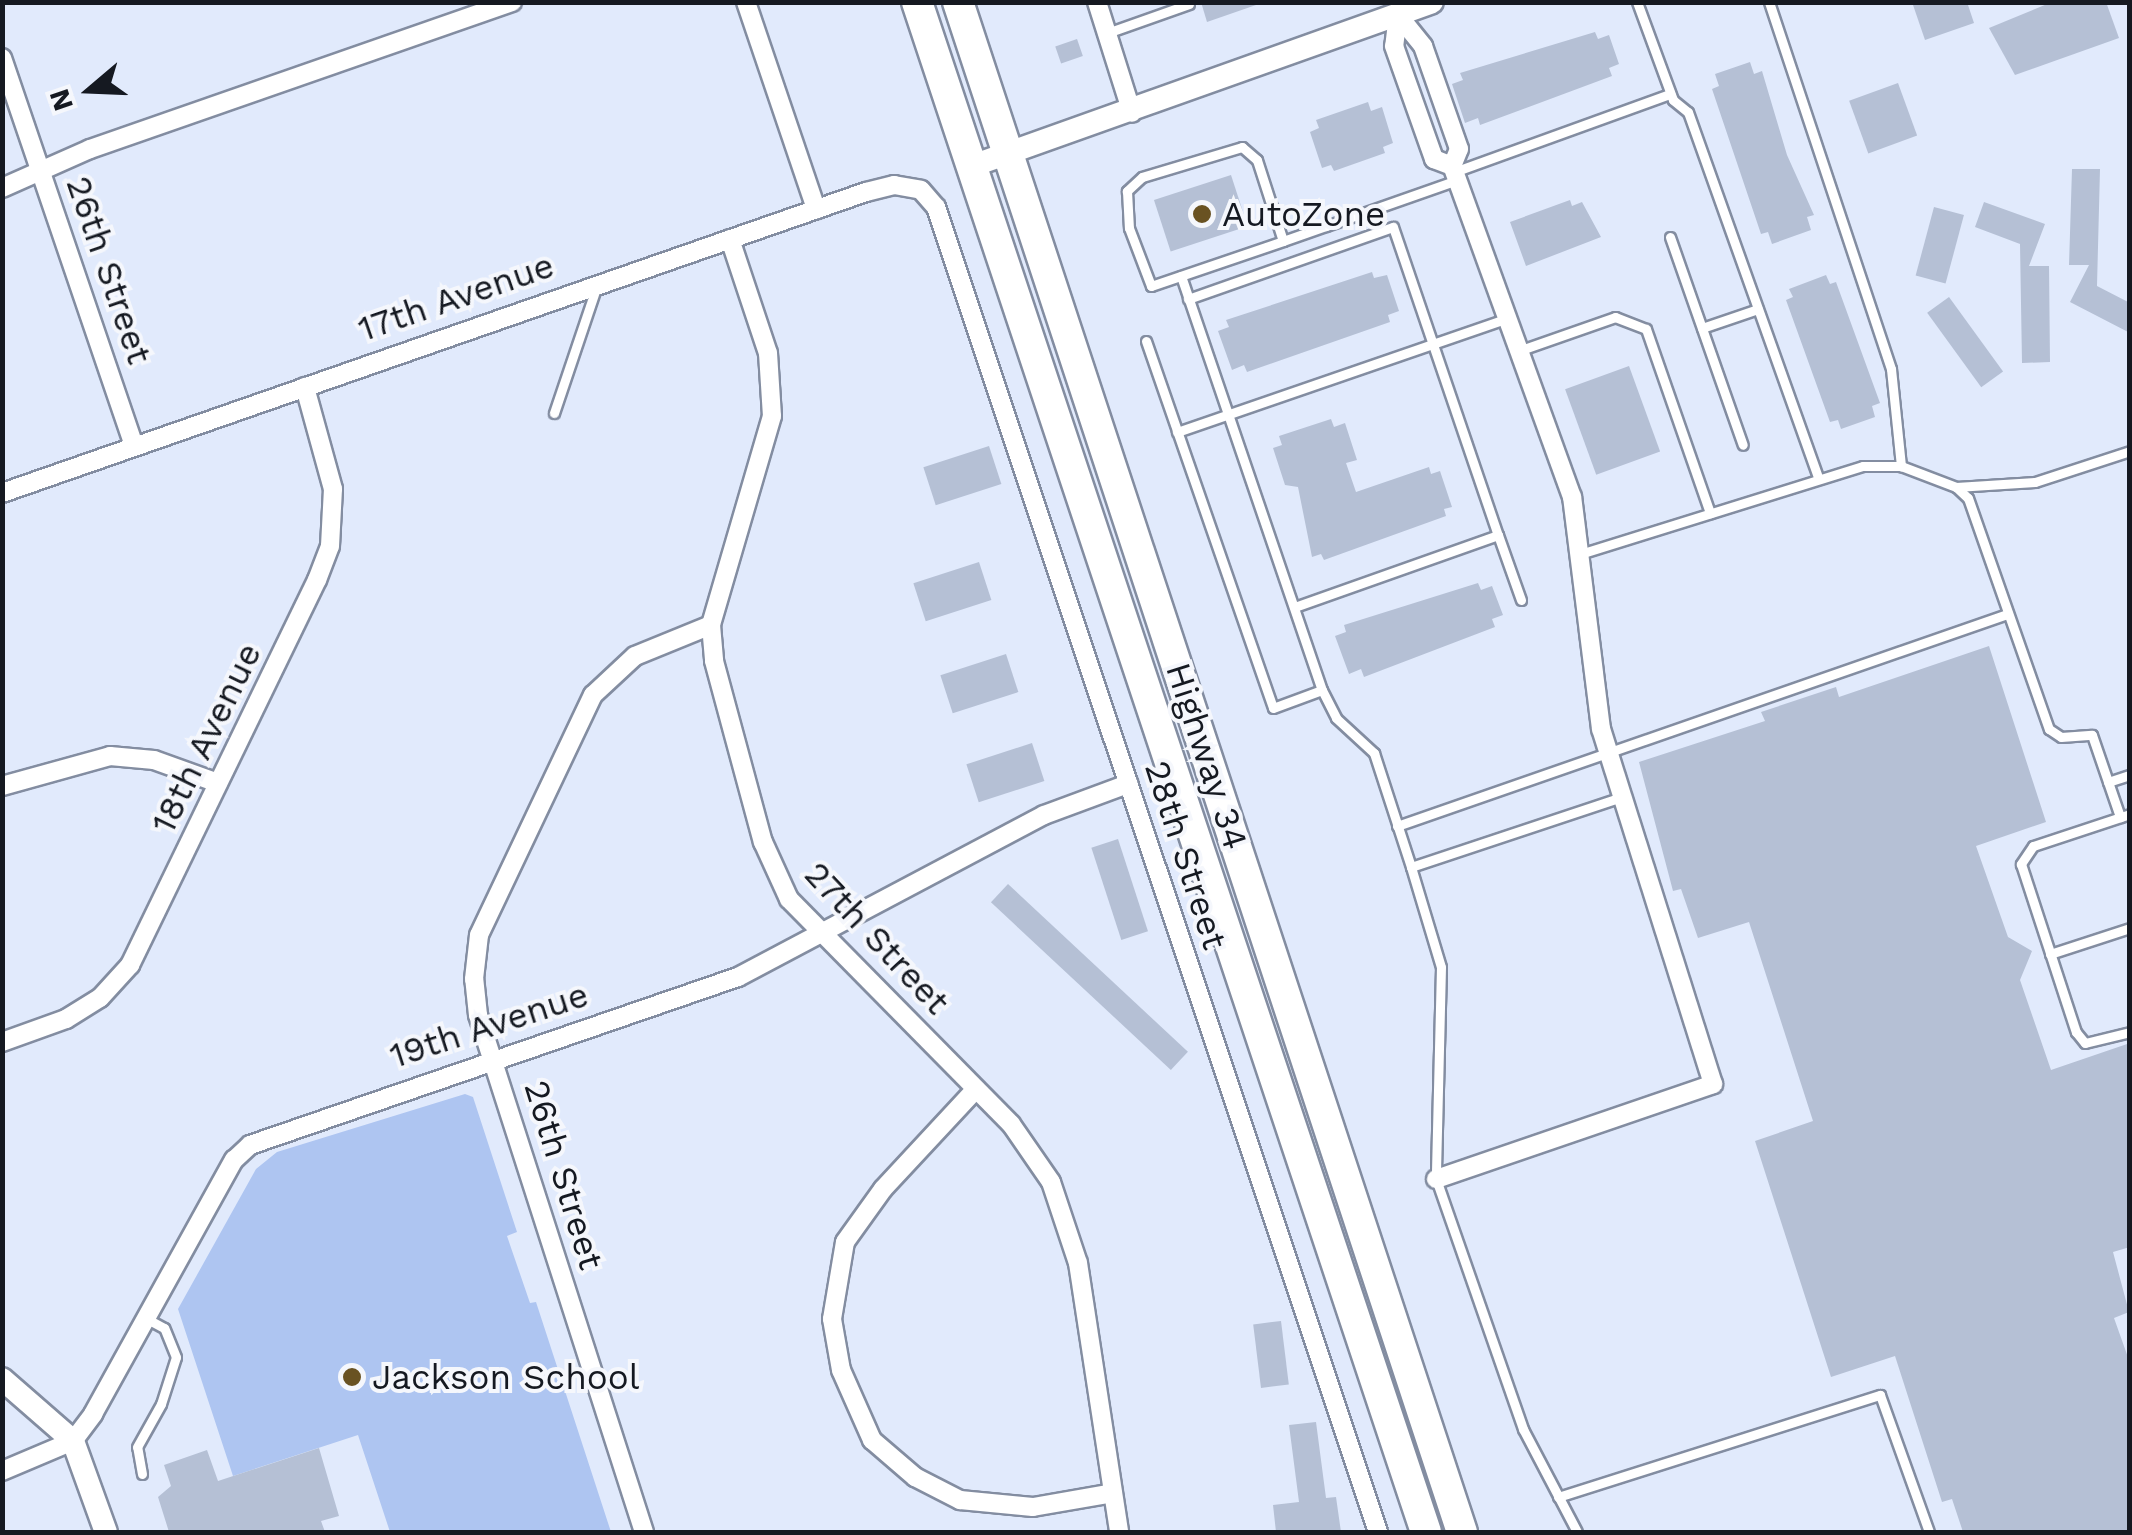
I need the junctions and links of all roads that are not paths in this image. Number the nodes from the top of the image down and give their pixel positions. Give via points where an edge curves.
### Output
1 (512, 2) edge
2 (746, 2) edge
3 (917, 2) edge
4 (958, 2) edge
5 (1098, 2) edge
6 (1432, 2) edge
7 (1638, 2) edge
8 (1769, 2) edge
9 (1190, 4) edge
10 (1396, 9) edge
11 (1107, 33) junction
12 (2, 58) edge
13 (1670, 94) junction
14 (1132, 113) junction
15 (1010, 154) junction
16 (972, 166) junction
17 (40, 169) junction
18 (1455, 173) junction
19 (2, 188) edge
20 (931, 199) joint
21 (816, 209) junction
22 (1670, 237) dead end
23 (730, 239) junction
24 (1284, 241) junction
25 (1180, 276) junction
26 (596, 285) junction
27 (1188, 299) junction
28 (1758, 308) junction
29 (1509, 318) junction
30 (1702, 328) junction
31 (1146, 341) dead end
32 (1433, 345) junction
33 (1521, 350) junction
34 (305, 387) junction
35 (554, 413) dead end
36 (1227, 416) junction
37 (1177, 432) junction
38 (1744, 445) dead end
39 (134, 446) junction
40 (2130, 450) edge
41 (1901, 466) junction
42 (1818, 478) junction
43 (1956, 487) junction
44 (2, 493) edge
45 (1710, 512) junction
46 (1498, 535) junction
47 (1578, 555) junction
48 (1521, 600) dead end
49 (1294, 607) junction
50 (2007, 614) junction
51 (711, 626) junction
52 (1322, 690) junction
53 (1608, 754) junction
54 (2130, 775) edge
55 (2108, 782) junction
56 (218, 784) junction
57 (1128, 784) junction
58 (2, 786) edge
59 (1622, 797) junction
60 (2124, 816) edge
61 (1396, 826) junction
62 (1411, 867) junction
63 (2130, 928) edge
64 (819, 934) junction
65 (2050, 954) junction
66 (2130, 1032) edge
67 (2, 1042) edge
68 (494, 1059) junction
69 (975, 1090) junction
70 (1436, 1179) junction
71 (146, 1319) junction
72 (1392, 1324) junction
73 (2, 1379) edge
74 (73, 1440) junction
75 (2, 1471) edge
76 (142, 1474) dead end
77 (1113, 1493) junction
78 (1558, 1497) junction
79 (106, 1532) edge
80 (644, 1532) edge
81 (1120, 1532) edge
82 (1378, 1532) edge
83 (1426, 1532) edge
84 (1462, 1532) edge
85 (1482, 1532) edge
86 (1577, 1532) edge
87 (1929, 1532) edge

1 - 17 street
2 - 21 street
3 - 16 highway, Highway 34
4 - 15 highway, Highway 34
5 - 11 street
6 - 10 main road
7 - 13 lane
8 - 41 lane via 1891,370
9 - 11 lane
10 - 14 main road
10 - 18 street via 1418,35 1429,63 1459,150
10 - 18 street via 1393,45 1434,159
11 - 14 street
12 - 17 street, 26th Street
13 - 18 lane
13 - 28 lane via 1688,112
14 - 15 main road
15 - 16 main road
15 - 72 highway, Highway 34
16 - 83 highway, Highway 34
17 - 19 street
17 - 39 street, 26th Street
18 - 24 lane
18 - 29 street
20 - 21 street, 17th Avenue via 894,185
20 - 57 street, 28th Street
21 - 23 street, 17th Avenue
22 - 30 lane
23 - 26 street, 17th Avenue
23 - 51 street, 27th Street via 768,353 772,416
24 - 25 lane
24 - 25 lane via 1257,160 1242,146 1223,148 1142,177 1127,190 1129,228 1151,286
25 - 27 lane
26 - 34 street, 17th Avenue
26 - 35 lane
27 - 32 lane via 1393,227
27 - 36 lane
28 - 30 lane
28 - 42 lane
29 - 32 lane
29 - 33 street
30 - 38 lane
31 - 37 lane
32 - 36 lane
32 - 46 lane
33 - 45 lane via 1614,317 1646,329
33 - 47 street via 1572,497
34 - 39 street, 17th Avenue
34 - 56 street, 18th Avenue via 333,489 330,546
36 - 37 lane
36 - 49 lane
37 - 52 lane via 1273,708
39 - 44 street, 17th Avenue
40 - 43 lane via 2035,482
41 - 42 lane via 1863,466
41 - 43 lane
42 - 45 lane
43 - 50 lane via 1968,498
45 - 47 lane
46 - 48 lane
46 - 49 lane
47 - 53 street
49 - 52 lane
50 - 53 lane
50 - 55 lane via 2049,728 2061,737 2092,734
51 - 64 street, 27th Street via 714,660 763,842 779,883
51 - 68 street, 26th Street via 663,641 622,666 578,718 479,935 474,995
52 - 61 lane via 1336,718 1374,753
53 - 59 street
53 - 61 lane
54 - 55 lane
55 - 60 lane
56 - 58 street via 154,760 110,756
56 - 67 street, 18th Avenue via 130,965 100,998 66,1019
57 - 64 street, 19th Avenue via 1044,814
57 - 82 street, 28th Street
59 - 62 lane
59 - 70 street via 1714,1084
60 - 65 lane via 2022,853
61 - 62 lane
62 - 70 lane via 1442,968
63 - 65 lane
64 - 68 street, 19th Avenue via 738,977
64 - 69 street, 27th Street
65 - 66 lane via 2085,1043
68 - 71 street, 19th Avenue via 250,1144 234,1160
68 - 80 street, 26th Street
69 - 77 street, 27th Street via 1037,1157 1064,1212 1078,1262
69 - 77 street via 883,1189 845,1242 832,1319 840,1370 872,1440 915,1478 960,1500 1032,1507
70 - 78 lane via 1523,1429
71 - 74 street, 19th Avenue
71 - 76 lane via 164,1328 176,1356 162,1404 137,1447
72 - 84 highway, Highway 34
72 - 85 highway
73 - 74 main road
74 - 75 street
74 - 79 main road
77 - 81 street, 27th Street
78 - 86 lane
78 - 87 lane via 1880,1395

